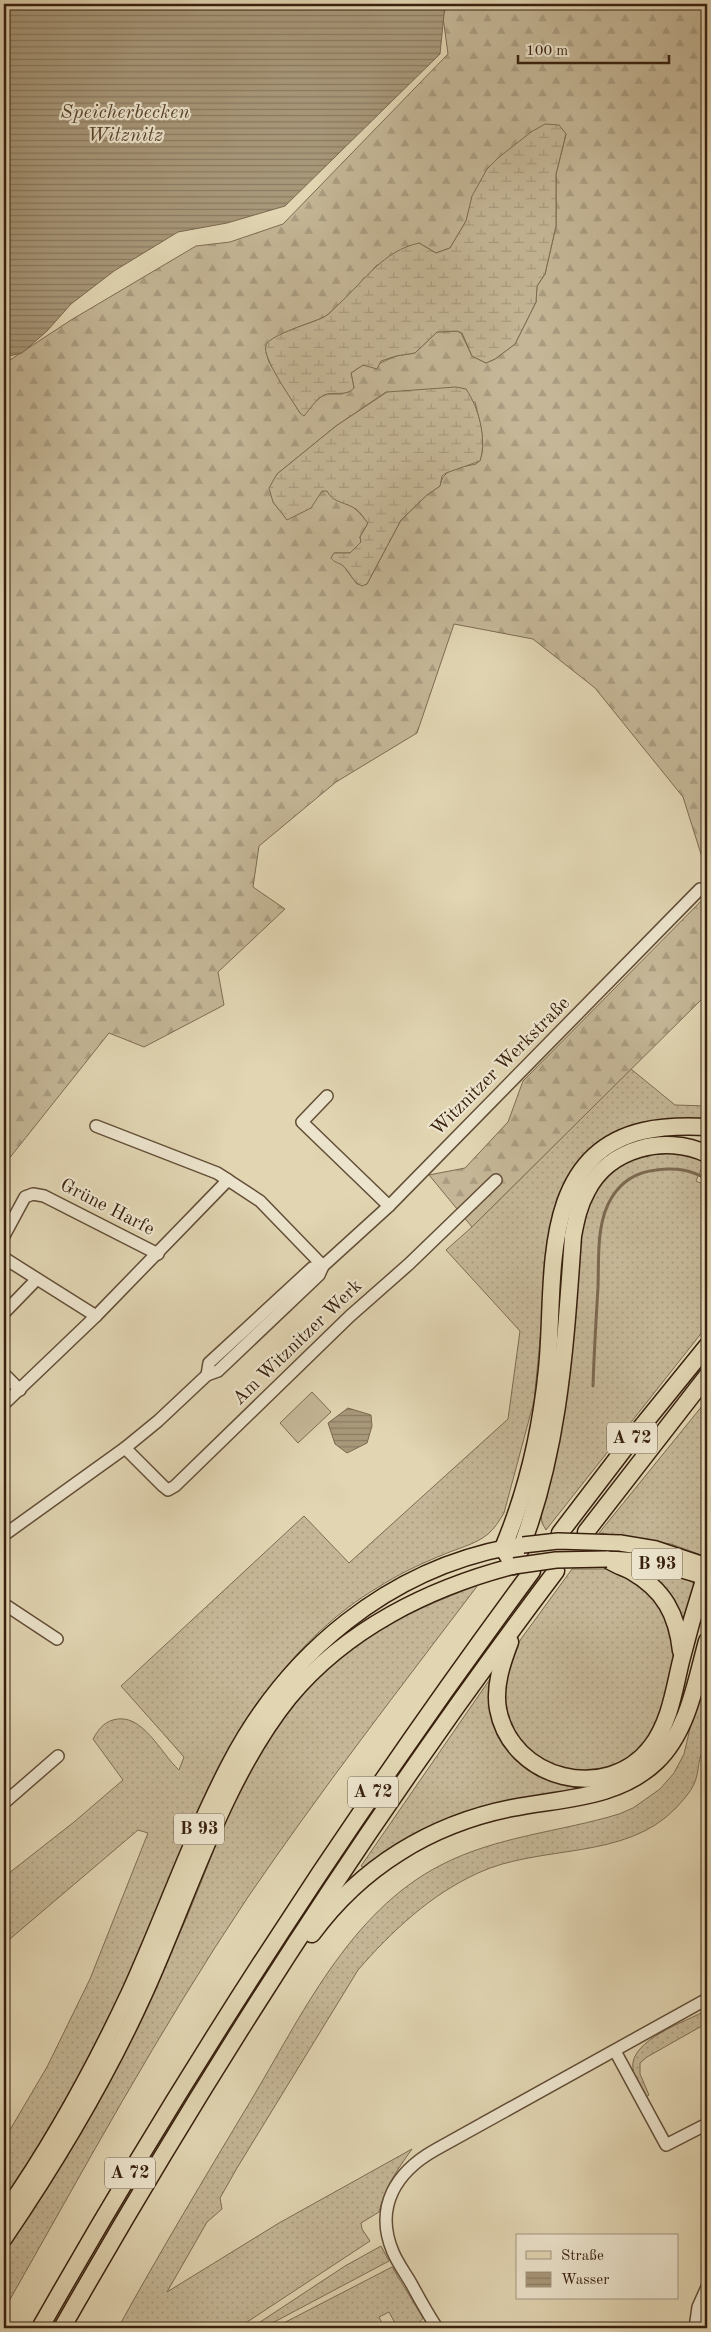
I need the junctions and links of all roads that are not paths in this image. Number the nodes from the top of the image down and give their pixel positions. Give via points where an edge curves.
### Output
1 (700, 889) dead end
2 (327, 1096) dead end
3 (96, 1126) dead end
4 (707, 1127) edge
5 (707, 1154) edge
6 (228, 1180) junction
7 (496, 1180) dead end
8 (389, 1206) junction
9 (4, 1236) edge
10 (158, 1254) junction
11 (4, 1258) edge
12 (323, 1266) junction
13 (37, 1279) junction
14 (4, 1313) edge
15 (96, 1316) junction
16 (707, 1346) edge
17 (4, 1374) edge
18 (707, 1376) edge
19 (20, 1390) junction
20 (4, 1404) edge
21 (125, 1448) junction
22 (586, 1532) dead end
23 (560, 1533) dead end
24 (4, 1535) edge
25 (514, 1546) junction
26 (607, 1559) junction
27 (514, 1566) junction
28 (532, 1571) dead end
29 (556, 1571) dead end
30 (707, 1574) edge
31 (4, 1604) edge
32 (517, 1622) junction
33 (57, 1639) dead end
34 (707, 1641) edge
35 (682, 1661) junction
36 (58, 1756) dead end
37 (4, 1803) edge
38 (278, 1970) junction
39 (707, 1999) edge
40 (615, 2051) junction
41 (707, 2124) edge
42 (4, 2212) edge
43 (4, 2240) edge
44 (707, 2287) edge
45 (40, 2328) edge
46 (62, 2328) edge
47 (437, 2328) edge
48 (695, 2328) edge

1 - 8 street, Witznitzer Werkstraße
2 - 8 street via 302,1122
3 - 6 street
4 - 25 highway via 657,1128 616,1141 589,1161 574,1179 562,1210 541,1418 515,1520
5 - 25 highway via 681,1145 656,1145 635,1150 614,1161 587,1191 573,1236 556,1425 529,1529
6 - 10 street, Grüne Harfe
6 - 12 street via 260,1201
7 - 21 street, Am Witznitzer Werk via 175,1486 168,1490
8 - 12 street, Witznitzer Werkstraße
9 - 10 street, Grüne Harfe via 25,1197 33,1194 44,1196
10 - 15 street, Grüne Harfe
11 - 13 street
12 - 21 street, Witznitzer Werkstraße via 319,1275 218,1371 206,1375
13 - 14 street
13 - 15 street
15 - 19 street, Grüne Harfe
16 - 23 highway, A 72
17 - 19 street
18 - 22 highway, A 72
19 - 20 street, Grüne Harfe
21 - 24 street, Witznitzer Werkstraße
25 - 27 highway
25 - 30 main road, B 93, bridge via 558,1541 620,1543 656,1550
25 - 42 main road, B 93 via 428,1572 379,1598 354,1614 314,1648 270,1700 229,1764 98,2056 62,2123
26 - 27 main road, B 93, bridge via 556,1560
26 - 30 main road, B 93 via 652,1563
26 - 35 highway via 646,1580 664,1600 679,1631
27 - 43 main road, B 93 via 442,1588 391,1614 362,1632 324,1663 289,1698 258,1744 232,1793 112,2061 62,2151
28 - 45 highway, A 72 via 365,1803 224,2019
29 - 32 highway, A 72
30 - 35 highway
31 - 33 street
32 - 35 highway via 497,1690 498,1709 508,1736 534,1765 576,1779 593,1779 619,1772 639,1760 651,1747 664,1726
32 - 38 highway, A 72 via 381,1813
34 - 38 highway via 688,1708 675,1737 657,1761 640,1775 622,1785 593,1794 468,1819 414,1843 362,1879 339,1901 300,1951
36 - 37 street
38 - 46 highway, A 72 via 158,2163
39 - 40 street
40 - 41 street via 666,2144
40 - 47 street via 416,2161 404,2172 390,2200 386,2225 393,2252
44 - 48 street via 698,2307

